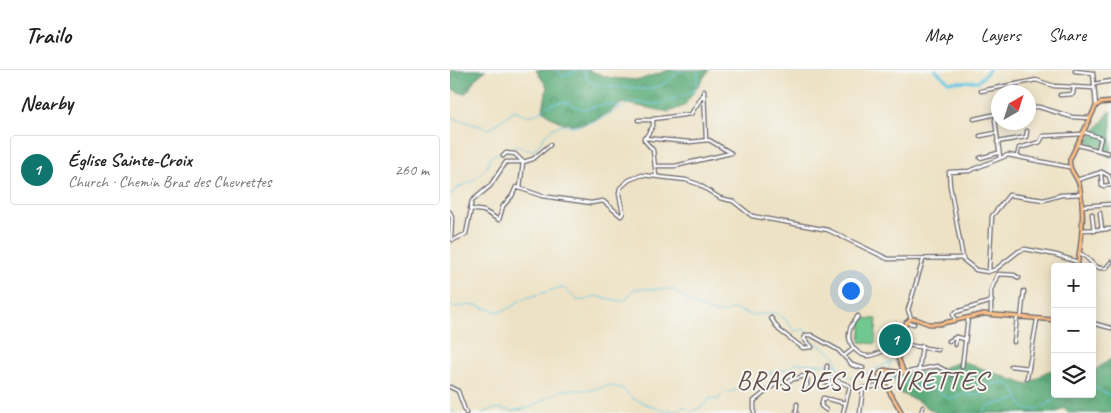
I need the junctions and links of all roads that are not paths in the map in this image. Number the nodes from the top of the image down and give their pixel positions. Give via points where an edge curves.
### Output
1 (1075, 72) dead end
2 (1111, 81) edge
3 (1094, 86) junction
4 (1074, 87) junction
5 (981, 90) dead end
6 (704, 91) dead end
7 (703, 95) junction
8 (1060, 95) dead end
9 (1111, 102) edge
10 (1096, 106) junction
11 (1036, 108) edge
12 (991, 115) edge
13 (1091, 118) junction
14 (974, 119) dead end
15 (638, 120) dead end
16 (653, 120) junction
17 (996, 130) edge
18 (1027, 131) dead end
19 (996, 133) junction
20 (1084, 133) junction
21 (980, 136) dead end
22 (644, 138) junction
23 (706, 140) junction
24 (997, 142) junction
25 (550, 145) dead end
26 (1078, 145) junction
27 (1098, 150) junction
28 (999, 153) junction
29 (1108, 153) dead end
30 (503, 156) dead end
31 (1017, 156) junction
32 (1000, 157) junction
33 (980, 158) dead end
34 (523, 162) junction
35 (656, 166) junction
36 (1070, 167) junction
37 (1100, 172) junction
38 (656, 176) junction
39 (1077, 180) junction
40 (1111, 184) edge
41 (520, 188) junction
42 (1081, 194) junction
43 (1111, 204) edge
44 (1082, 206) junction
45 (470, 210) junction
46 (450, 212) edge
47 (1100, 213) dead end
48 (1092, 214) dead end
49 (1082, 230) junction
50 (1102, 230) junction
51 (1111, 230) edge
52 (1094, 231) junction
53 (1079, 253) junction
54 (962, 258) junction
55 (923, 260) junction
56 (1078, 262) joint
57 (1111, 262) edge
58 (989, 272) junction
59 (1019, 278) dead end
60 (1024, 290) dead end
61 (992, 301) junction
62 (991, 314) junction
63 (968, 317) junction
64 (771, 318) dead end
65 (911, 318) junction
66 (1019, 318) junction
67 (955, 320) junction
68 (1037, 320) junction
69 (1051, 320) edge
70 (854, 321) dead end
71 (906, 322) junction
72 (914, 324) dead end
73 (1096, 324) edge
74 (1111, 328) edge
75 (956, 337) junction
76 (965, 339) junction
77 (949, 341) dead end
78 (1014, 342) dead end
79 (955, 345) dead end
80 (900, 346) junction
81 (922, 346) junction
82 (853, 349) junction
83 (938, 350) dead end
84 (844, 356) junction
85 (827, 366) dead end
86 (1011, 366) dead end
87 (962, 367) dead end
88 (863, 368) dead end
89 (1029, 368) junction
90 (919, 370) junction
91 (902, 374) junction
92 (826, 376) junction
93 (956, 376) dead end
94 (834, 378) junction
95 (1027, 378) dead end
96 (885, 385) junction
97 (450, 387) edge
98 (807, 387) dead end
99 (845, 402) junction
100 (797, 404) dead end
101 (923, 407) dead end
102 (826, 410) dead end
103 (466, 413) edge
104 (754, 413) edge
105 (796, 413) edge
106 (843, 413) edge
107 (860, 413) edge
108 (902, 413) edge
109 (921, 413) edge

1 - 3 street via 1092,73
2 - 3 street
3 - 4 street
3 - 10 street
4 - 5 street via 1054,86 1044,80 1036,80
4 - 8 street via 1073,94
6 - 7 street
7 - 16 street via 691,114 655,117
7 - 23 street
9 - 10 main road
10 - 13 main road
11 - 13 street via 1072,117
12 - 14 street
13 - 20 main road
15 - 16 street
16 - 22 street
17 - 19 street
18 - 24 street via 1026,137
19 - 21 street
19 - 24 street
20 - 26 main road
20 - 27 street via 1100,138
20 - 31 street via 1043,136 1040,142 1019,148
22 - 23 street via 690,142
22 - 35 street via 653,150
23 - 35 street via 731,153 675,166
24 - 28 street
25 - 34 street via 534,159
26 - 27 street
26 - 36 main road via 1070,159
27 - 29 street
28 - 32 street
28 - 33 street
30 - 34 street via 515,154
31 - 32 street
31 - 36 street
32 - 54 street via 971,170 951,171 949,181
34 - 41 street
34 - 45 street via 506,162 490,186 472,202
35 - 38 street
36 - 39 main road
37 - 39 street
37 - 40 street via 1109,176
37 - 40 street via 1102,186
38 - 41 street via 633,177 620,188 621,216 603,201 591,203 542,196
38 - 55 street via 698,184 715,196 733,201 752,216 828,230 882,257
39 - 42 main road
41 - 45 street via 514,188 499,220 484,211
42 - 44 main road
42 - 58 street via 1044,200 1009,195 992,216
43 - 44 street
44 - 49 main road
45 - 46 street via 466,234 453,240
47 - 50 street
48 - 52 street
49 - 52 street
49 - 53 main road
50 - 51 street
50 - 52 street
53 - 56 main road
53 - 57 street via 1099,268 1106,268
54 - 55 street
54 - 58 street via 976,270
55 - 65 street via 908,310
56 - 58 street via 1022,250
59 - 61 street via 998,274
60 - 66 street
61 - 62 street
61 - 67 street via 954,313
62 - 63 main road
62 - 66 main road
63 - 67 main road
63 - 76 street
64 - 84 street via 779,330 803,348 812,347 804,339 809,335
65 - 67 main road via 929,324
65 - 71 main road
66 - 68 main road
66 - 78 street
68 - 69 main road
68 - 89 street
70 - 82 street via 848,335
71 - 72 street
71 - 80 main road
73 - 74 street
75 - 76 street
75 - 77 street
75 - 79 street
76 - 87 street
80 - 81 street
80 - 82 street via 868,356
80 - 91 main road via 898,360 904,371
81 - 83 street
81 - 90 street
82 - 84 street
84 - 88 street
85 - 92 street
86 - 89 street
89 - 95 street
90 - 91 street
90 - 93 street via 940,366
91 - 96 main road via 882,370 879,374
92 - 94 street
92 - 94 street via 827,384 832,384
94 - 99 street via 850,386
96 - 107 street via 863,388
96 - 108 main road
97 - 103 street via 458,391
98 - 104 street via 805,376 774,385 754,401
99 - 102 street via 823,398 822,406
99 - 106 street
100 - 105 street
101 - 109 street

